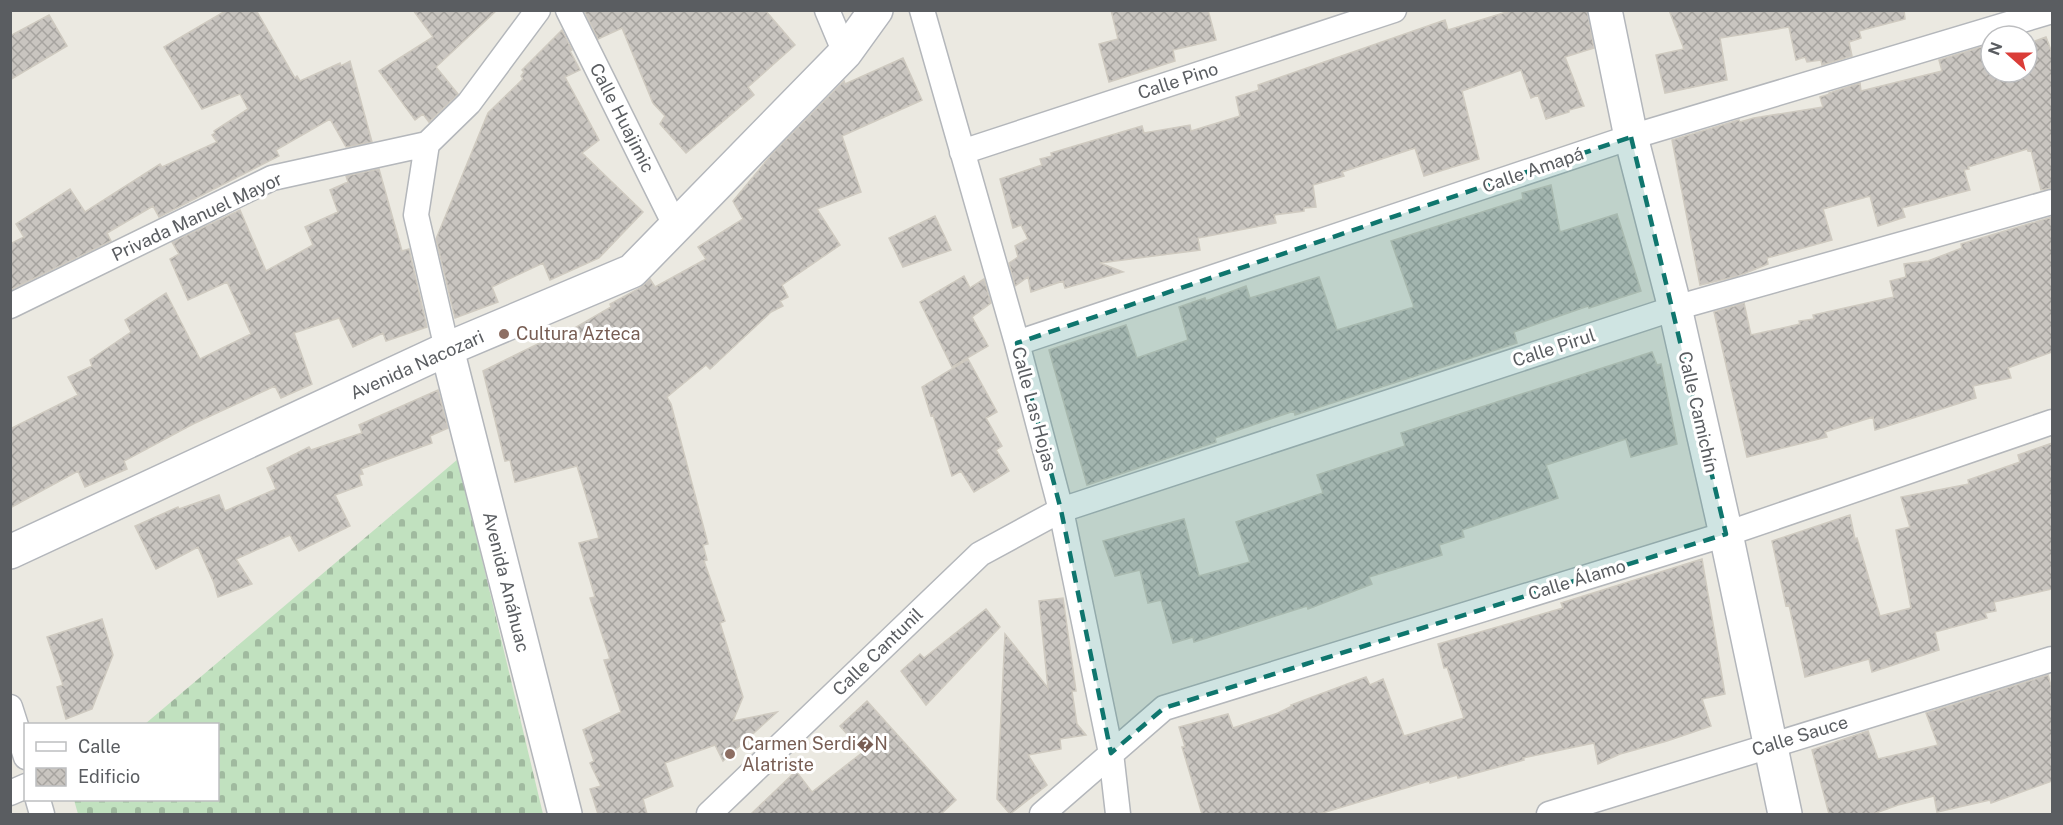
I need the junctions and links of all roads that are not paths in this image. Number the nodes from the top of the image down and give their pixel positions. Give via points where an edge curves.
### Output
1 (538, 10) edge
2 (568, 10) edge
3 (827, 10) edge
4 (876, 10) edge
5 (922, 10) edge
6 (1395, 10) edge
7 (1605, 10) edge
8 (2052, 11) edge
9 (845, 53) junction
10 (1631, 137) junction
11 (427, 144) junction
12 (962, 152) junction
13 (2052, 202) edge
14 (675, 225) junction
15 (10, 306) edge
16 (1675, 308) junction
17 (1017, 343) junction
18 (447, 350) junction
19 (2052, 423) edge
20 (1061, 510) junction
21 (1726, 534) junction
22 (10, 552) edge
23 (2052, 659) edge
24 (10, 707) edge
25 (1772, 745) junction
26 (24, 751) edge
27 (1111, 753) junction
28 (24, 787) edge
29 (10, 793) edge
30 (565, 814) edge
31 (709, 814) edge
32 (1042, 814) edge
33 (1118, 814) edge
34 (1549, 814) edge
35 (1785, 814) edge

1 - 11 street via 469,103
2 - 14 street, Calle Huajimic
3 - 9 street
4 - 9 street, Avenida Nacozari
5 - 12 street, Calle Las Hojas
6 - 12 street, Calle Pino
7 - 10 street, Calle Camichín
8 - 10 street, Calle Amapá
9 - 14 street, Avenida Nacozari
10 - 16 street, Calle Camichín
10 - 17 street, Calle Amapá
11 - 15 street, Privada Manuel Mayor via 272,178
11 - 18 street via 416,215
12 - 17 street, Calle Las Hojas
13 - 16 street, Calle Pirul
14 - 18 street, Avenida Nacozari via 632,271
16 - 20 street, Calle Pirul
16 - 21 street, Calle Camichín
17 - 20 street, Calle Las Hojas
18 - 22 street, Avenida Nacozari
18 - 30 street, Avenida Anáhuac
19 - 21 street, Calle Álamo
20 - 27 street, Calle Las Hojas
20 - 31 street, Calle Cantunil via 980,554
21 - 25 street, Calle Camichín
21 - 27 street, Calle Álamo via 1164,708
23 - 25 street, Calle Sauce
24 - 26 street
25 - 34 street, Calle Sauce
25 - 35 street, Calle Camichín
27 - 32 street, Calle Álamo
27 - 33 street, Calle Las Hojas
28 - 29 street

